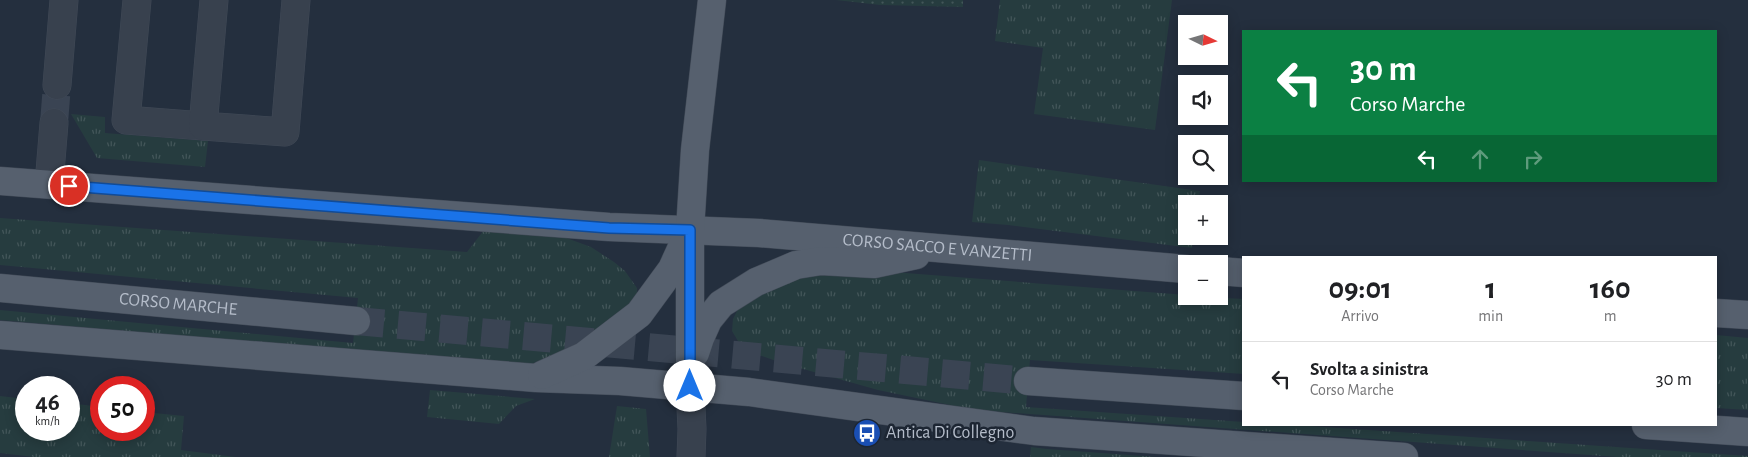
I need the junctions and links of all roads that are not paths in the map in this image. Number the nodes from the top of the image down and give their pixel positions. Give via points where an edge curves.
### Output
1 (64, 0) edge
2 (137, 0) edge
3 (214, 0) edge
4 (296, 0) edge
5 (712, 0) edge
6 (57, 85) tunnel mouth
7 (54, 123) tunnel mouth
8 (203, 126) junction
9 (0, 180) edge
10 (49, 184) junction
11 (690, 230) junction
12 (944, 249) junction
13 (1178, 268) edge
14 (1228, 272) edge
15 (1242, 273) edge
16 (0, 288) edge
17 (1717, 312) edge
18 (1748, 315) edge
19 (356, 321) tunnel mouth
20 (0, 334) edge
21 (536, 378) junction
22 (690, 378) junction
23 (1028, 381) tunnel mouth
24 (1242, 396) edge
25 (1661, 426) edge
26 (1748, 432) edge
27 (691, 457) edge
28 (1404, 457) edge

1 - 6 street
2 - 8 street via 126,120
3 - 8 street
4 - 8 street via 284,132
5 - 11 main road via 695,150
7 - 10 street
9 - 10 main road
10 - 11 main road via 609,228
11 - 12 main road, CORSO SACCO E VANZETTI
11 - 21 main road via 672,269 639,314 584,356
11 - 22 main road
12 - 13 main road, CORSO SACCO E VANZETTI
12 - 22 main road via 874,264 821,260 796,265 756,282 721,304 708,320
14 - 15 main road
16 - 19 main road, CORSO MARCHE
17 - 18 main road
20 - 21 main road
21 - 22 main road
22 - 27 street
22 - 28 main road via 784,396 1034,431
23 - 24 main road
25 - 26 main road

